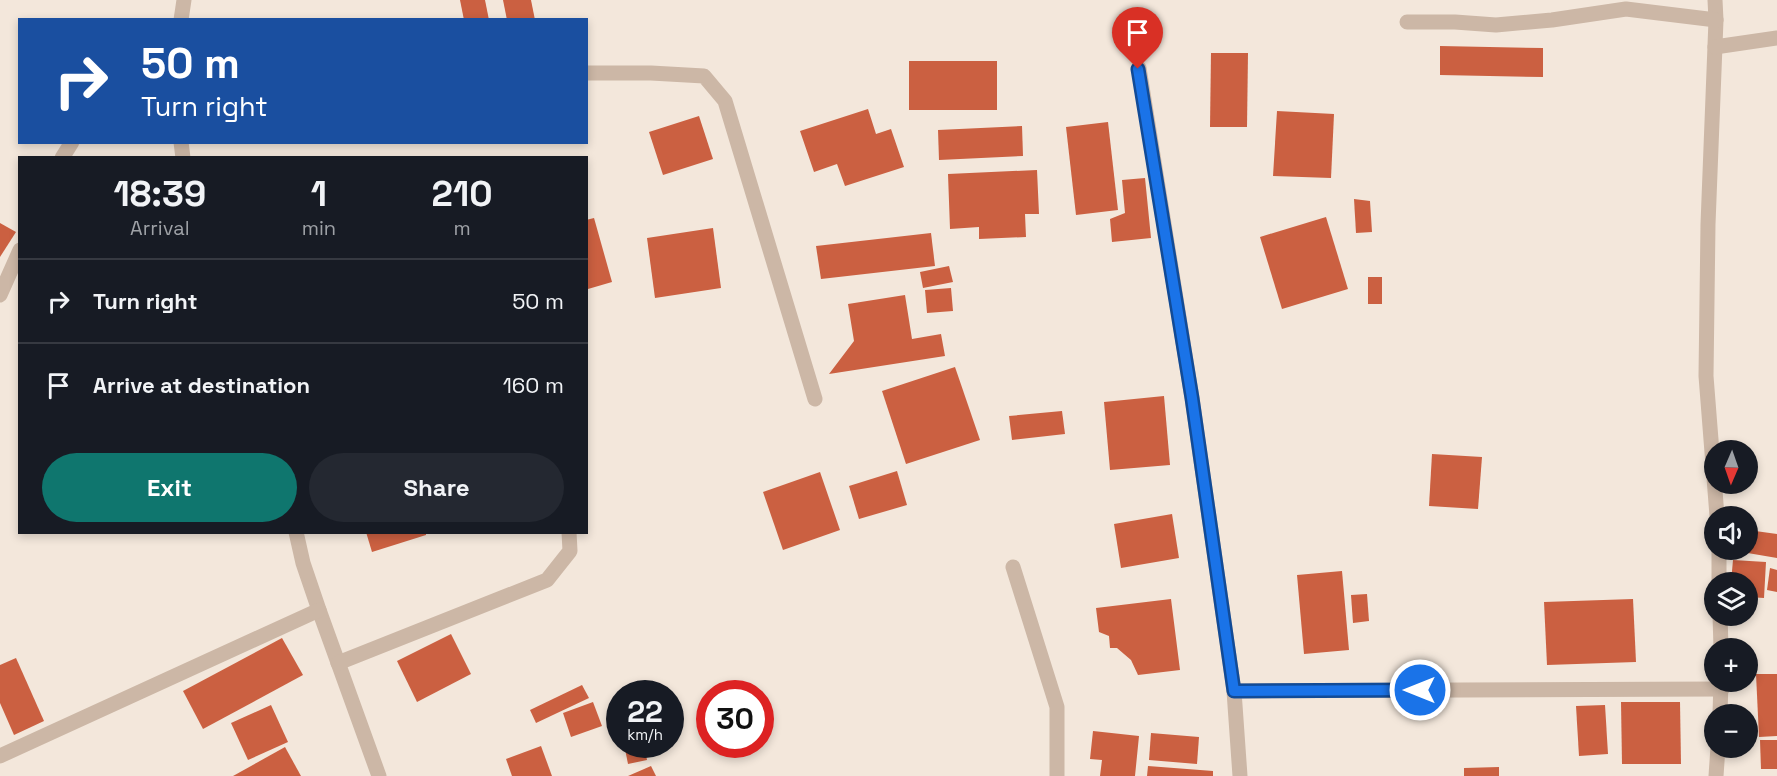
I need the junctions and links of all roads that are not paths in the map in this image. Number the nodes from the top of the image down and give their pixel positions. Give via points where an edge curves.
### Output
1 (183, 0) edge
2 (1715, 0) edge
3 (181, 18) edge
4 (1716, 20) junction
5 (1407, 22) dead end
6 (1777, 38) edge
7 (1716, 46) junction
8 (1138, 69) dead end
9 (588, 73) edge
10 (18, 254) edge
11 (0, 295) edge
12 (815, 399) dead end
13 (1716, 506) edge
14 (296, 534) edge
15 (568, 534) edge
16 (1013, 567) dead end
17 (319, 610) junction
18 (339, 663) junction
19 (1704, 685) edge
20 (1234, 691) junction
21 (0, 756) edge
22 (1717, 758) edge
23 (379, 776) edge
24 (1057, 776) edge
25 (1240, 776) edge
26 (1716, 776) edge

1 - 3 street
2 - 4 street
4 - 5 street via 1626,9 1496,25
4 - 7 street
6 - 7 street
7 - 13 street via 1706,376
8 - 20 street via 1192,398
9 - 12 street via 704,76 725,101
10 - 11 street
14 - 17 street
15 - 18 street via 570,551 547,580
16 - 24 street via 1057,707
17 - 18 street
17 - 21 street
18 - 23 street
19 - 20 street
20 - 25 street
22 - 26 street

